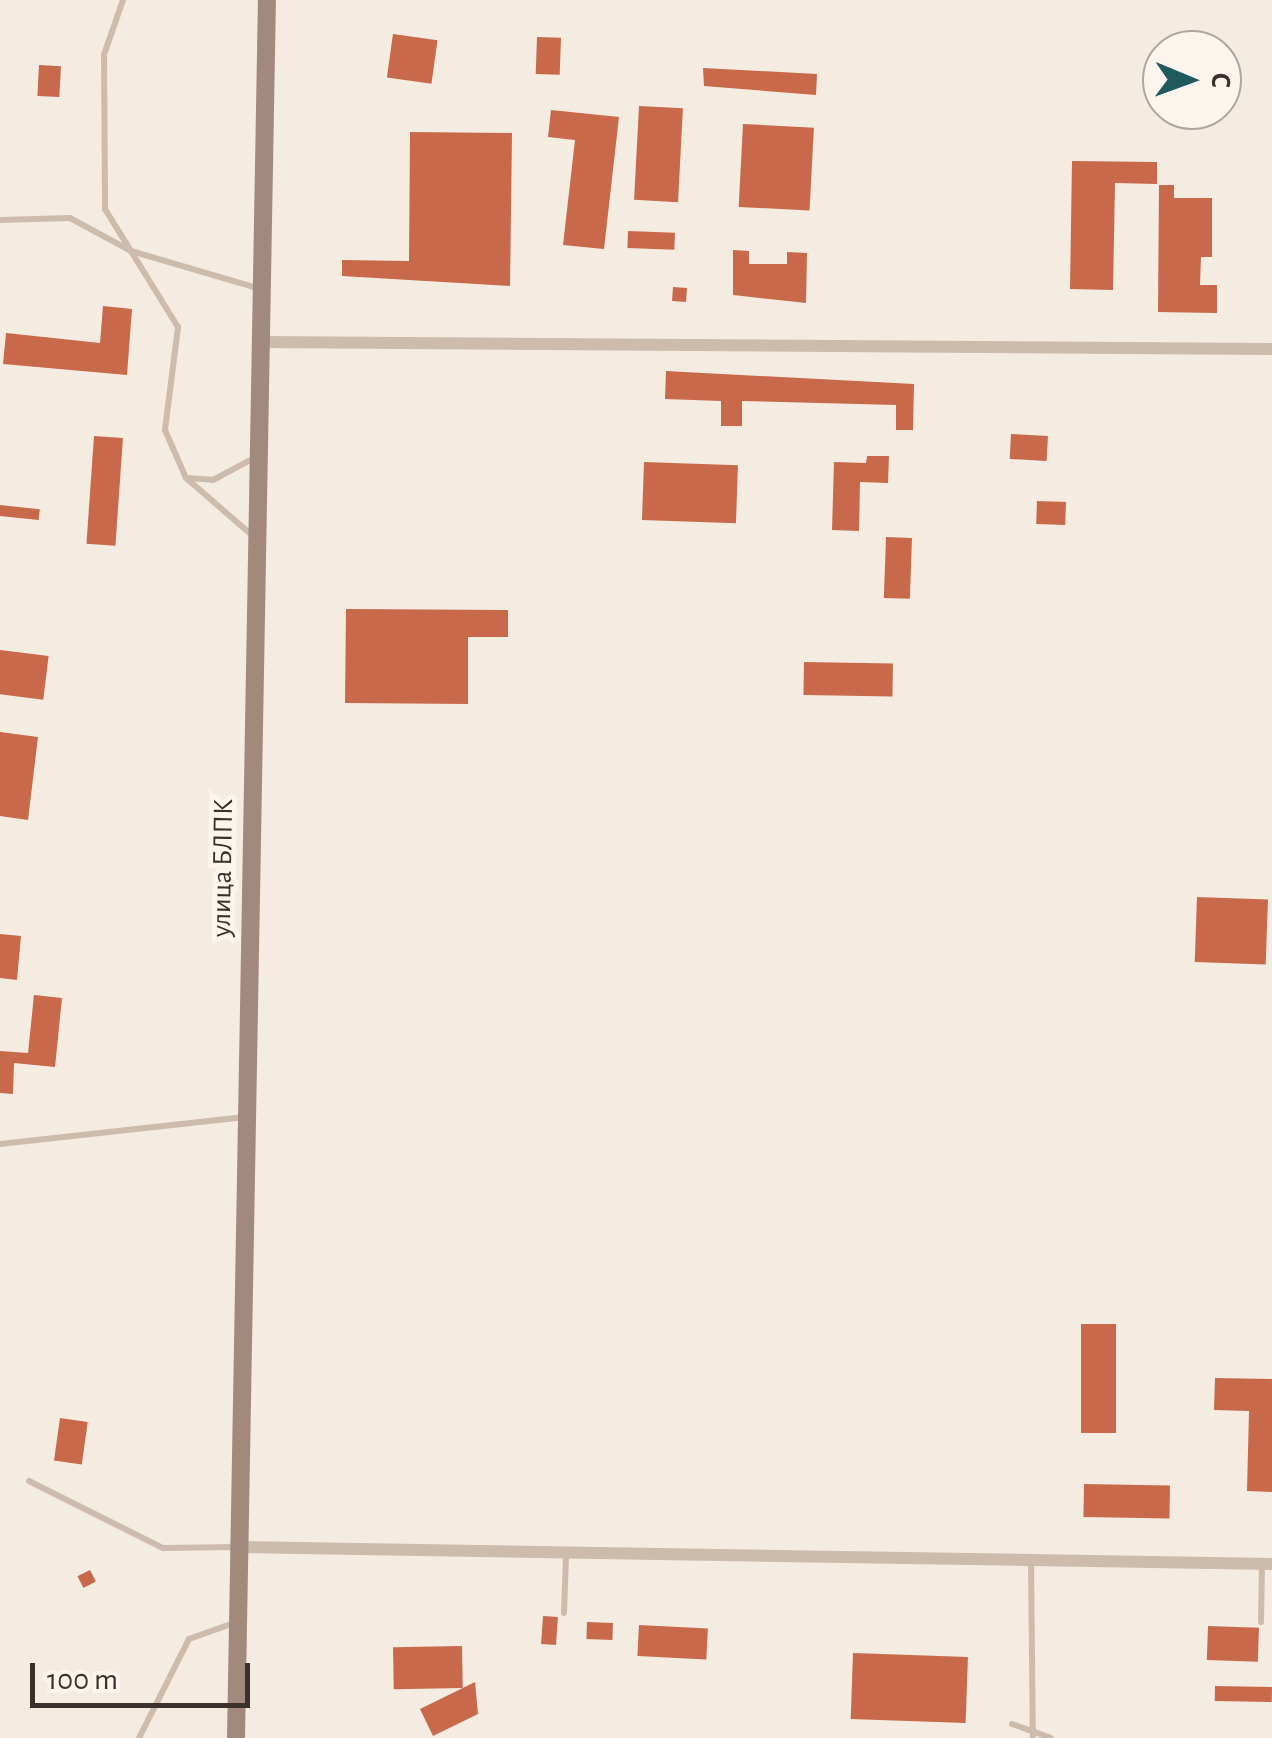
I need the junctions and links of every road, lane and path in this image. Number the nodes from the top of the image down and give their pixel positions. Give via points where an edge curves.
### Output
1 (123, 0) edge
2 (267, 0) edge
3 (0, 220) edge
4 (132, 251) junction
5 (262, 290) junction
6 (262, 342) junction
7 (1272, 349) edge
8 (260, 456) junction
9 (186, 478) junction
10 (258, 540) junction
11 (244, 1116) junction
12 (0, 1144) edge
13 (29, 1481) dead end
14 (235, 1548) junction
15 (566, 1555) junction
16 (1031, 1560) junction
17 (1267, 1564) edge
18 (564, 1613) dead end
19 (236, 1622) junction
20 (1262, 1622) dead end
21 (1012, 1724) dead end
22 (1032, 1728) junction
23 (139, 1738) edge
24 (236, 1738) edge
25 (1032, 1738) edge
26 (1051, 1738) edge

1 - 4 lane via 104,56 106,209
2 - 5 street, улица БЛПК
3 - 4 lane via 70,218
4 - 5 lane
4 - 9 lane via 178,326 164,430
5 - 6 street, улица БЛПК
6 - 7 street
6 - 8 street, улица БЛПК
8 - 9 lane via 213,480
8 - 10 street, улица БЛПК
9 - 10 lane
10 - 11 street, улица БЛПК
11 - 12 lane
11 - 14 street, улица БЛПК
13 - 14 lane via 163,1548
14 - 15 street
14 - 19 street, улица БЛПК
15 - 16 street
15 - 18 lane
16 - 17 street
16 - 22 lane
17 - 20 lane
19 - 23 lane via 189,1639
19 - 24 street, улица БЛПК
21 - 22 lane
22 - 25 lane
22 - 26 lane

